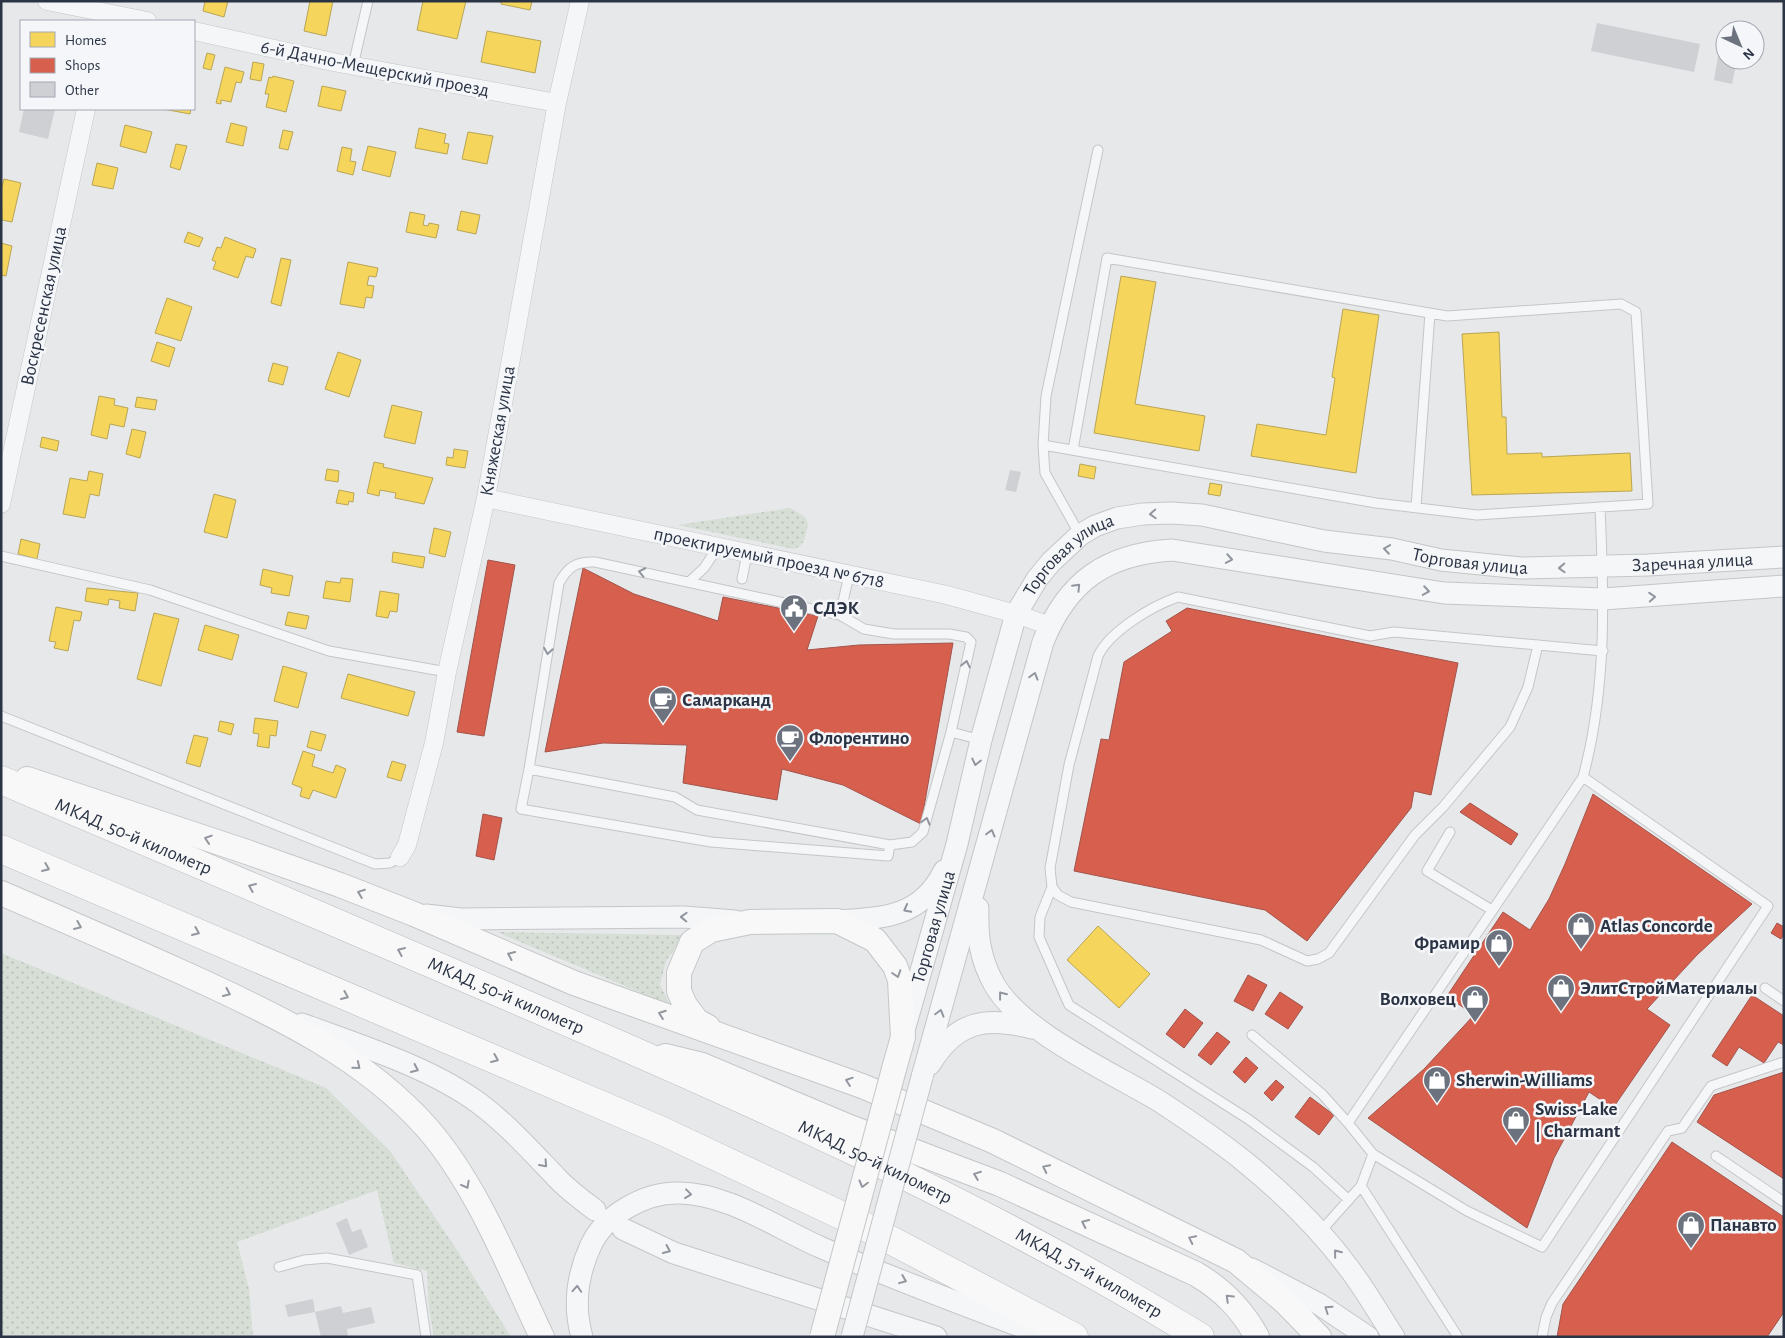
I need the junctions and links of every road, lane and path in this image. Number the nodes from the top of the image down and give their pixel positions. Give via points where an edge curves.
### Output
1 (47, 1) edge
2 (368, 1) edge
3 (580, 1) edge
4 (107, 12) edge
5 (143, 20) edge
6 (195, 31) edge
7 (356, 66) junction
8 (558, 103) junction
9 (86, 110) edge
10 (1098, 150) dead end
11 (1430, 313) junction
12 (1042, 445) junction
13 (1074, 450) junction
14 (486, 498) junction
15 (1, 504) edge
16 (1416, 507) junction
17 (1600, 507) junction
18 (1080, 535) junction
19 (718, 548) junction
20 (747, 554) junction
21 (1, 556) edge
22 (1784, 556) edge
23 (1603, 566) junction
24 (848, 575) junction
25 (742, 579) dead end
26 (689, 582) junction
27 (1784, 586) edge
28 (1603, 599) junction
29 (1016, 614) junction
30 (840, 615) junction
31 (1050, 626) junction
32 (1538, 646) junction
33 (1603, 651) junction
34 (446, 672) junction
35 (1, 716) edge
36 (951, 732) junction
37 (981, 740) junction
38 (529, 769) junction
39 (1, 770) edge
40 (1583, 777) junction
41 (1, 780) edge
42 (1450, 832) dead end
43 (890, 844) junction
44 (957, 844) junction
45 (1, 849) edge
46 (400, 857) joint
47 (978, 880) junction
48 (1052, 887) junction
49 (1, 893) edge
50 (1492, 910) junction
51 (414, 914) junction
52 (750, 922) junction
53 (837, 922) junction
54 (1765, 988) dead end
55 (1784, 1001) edge
56 (256, 1006) junction
57 (1037, 1029) junction
58 (1252, 1035) dead end
59 (725, 1037) junction
60 (903, 1037) junction
61 (618, 1043) junction
62 (1784, 1062) edge
63 (922, 1077) junction
64 (1348, 1123) junction
65 (1373, 1154) junction
66 (1716, 1156) dead end
67 (1362, 1186) junction
68 (1350, 1200) junction
69 (1784, 1202) edge
70 (595, 1210) dead end
71 (1002, 1226) joint
72 (623, 1229) dead end
73 (1320, 1232) junction
74 (1236, 1261) junction
75 (279, 1267) dead end
76 (426, 1337) edge
77 (542, 1337) edge
78 (582, 1337) edge
79 (822, 1337) edge
80 (852, 1337) edge
81 (936, 1337) edge
82 (1048, 1337) edge
83 (1074, 1337) edge
84 (1200, 1337) edge
85 (1257, 1337) edge
86 (1319, 1337) edge
87 (1368, 1337) edge
88 (1394, 1337) edge
89 (1458, 1337) edge
90 (1542, 1337) edge

1 - 4 street
2 - 7 lane via 355,57
3 - 8 street, Княжеская улица
4 - 5 street
6 - 7 street, 6-й Дачно-Мещерский проезд
7 - 8 street, 6-й Дачно-Мещерский проезд
8 - 14 street, Княжеская улица
9 - 15 street, Воскресенская улица
10 - 12 lane via 1046,396
11 - 13 lane via 1107,258
11 - 16 lane
11 - 17 lane via 1447,316 1621,304 1636,312 1648,504
12 - 13 lane
12 - 18 lane via 1045,473
13 - 16 lane via 1376,503
14 - 19 street, проектируемый проезд № 6718
14 - 34 street, Княжеская улица
16 - 17 lane via 1477,515
17 - 23 lane
23 -> 18 street, Торговая улица via 1522,568 1441,560 1392,549 1324,541 1202,515 1171,513 1117,518
18 - 29 street, Торговая улица via 1041,574
19 - 20 street, проектируемый проезд № 6718
19 - 26 lane
20 - 24 street, проектируемый проезд № 6718
20 - 25 lane
21 - 34 lane via 150,590 329,651
22 - 23 street, Заречная улица
23 - 28 lane
24 - 29 street, проектируемый проезд № 6718 via 947,595
24 - 30 lane
26 - 30 lane
26 -> 38 lane via 595,562 576,563 565,572 559,583
28 -> 27 street, Заречная улица
31 -> 28 street, Торговая улица via 1075,588 1091,573 1117,560 1146,552 1172,550 1444,594
28 - 33 lane
29 - 31 street, проектируемый проезд № 6718
29 - 37 street, Торговая улица
36 -> 30 lane via 970,639 949,634 894,634 864,629
47 -> 31 street, Торговая улица
32 - 33 lane
32 - 48 lane via 1528,687 1510,727 1443,807 1415,835 1328,954 1318,959 1307,961 1297,958 1261,940 1070,902
32 - 48 lane via 1394,632 1370,636 1178,597 1159,603 1104,643 1098,656 1069,765 1050,868
33 - 40 lane via 1595,726
34 - 46 street, Княжеская улица via 439,747
35 - 46 lane via 375,864 390,863
36 - 37 lane
43 -> 36 lane via 912,842 923,832
37 -> 44 street, Торговая улица
38 - 43 lane via 675,797 697,810
38 - 43 lane via 521,809 712,842 888,856
51 -> 39 main road via 247,852
40 - 50 lane
40 - 65 lane via 1768,906 1542,1247 1467,1211
61 -> 41 highway, МКАД, 50-й километр
42 - 50 lane via 1427,871
44 -> 53 street via 938,882 907,911 888,917
44 - 60 street, Торговая улица
45 -> 83 highway via 660,1130 856,1222
57 -> 47 street via 1013,1009 994,985 983,960 977,939
63 -> 47 street, Торговая улица
48 - 68 lane via 1040,917 1039,937 1069,1005 1248,1119 1313,1167
49 -> 56 main road
50 - 64 lane
52 -> 51 street via 684,917 461,919
59 -> 51 main road via 574,983
52 - 53 main road
52 - 59 main road via 711,930 692,942 679,973 679,991 685,1005 697,1020
53 -> 60 main road via 875,940 895,966 900,980
54 - 55 lane
56 -> 70 street via 384,1054 438,1079 478,1103 516,1133 558,1179
56 -> 77 main road via 348,1059 428,1129 458,1170
57 - 63 street via 1006,1021 984,1021 970,1026 936,1054
57 - 73 street via 1214,1138 1285,1197
58 - 64 lane via 1322,1094
74 -> 59 main road via 993,1141 862,1086
60 -> 79 main road, Торговая улица, bridge
61 - 71 highway, МКАД, 50-й километр via 784,1117
85 -> 61 main road via 1238,1307 1211,1283 1054,1208 702,1065
62 - 90 lane via 1711,1086 1682,1128 1668,1131 1552,1303
63 - 80 street, Торговая улица, bridge
64 - 65 lane
65 - 67 lane
66 - 69 lane
67 - 68 lane
67 - 89 lane
68 - 73 lane
71 - 84 highway, МКАД, 51-й километр
72 -> 81 street via 674,1253
88 -> 73 street via 1350,1268
74 - 86 main road via 1285,1302
87 -> 74 street via 1319,1304
75 - 76 lane via 327,1258 417,1275
78 -> 82 street via 576,1301 578,1280 593,1240 617,1214 659,1195 677,1192 722,1200 830,1250

